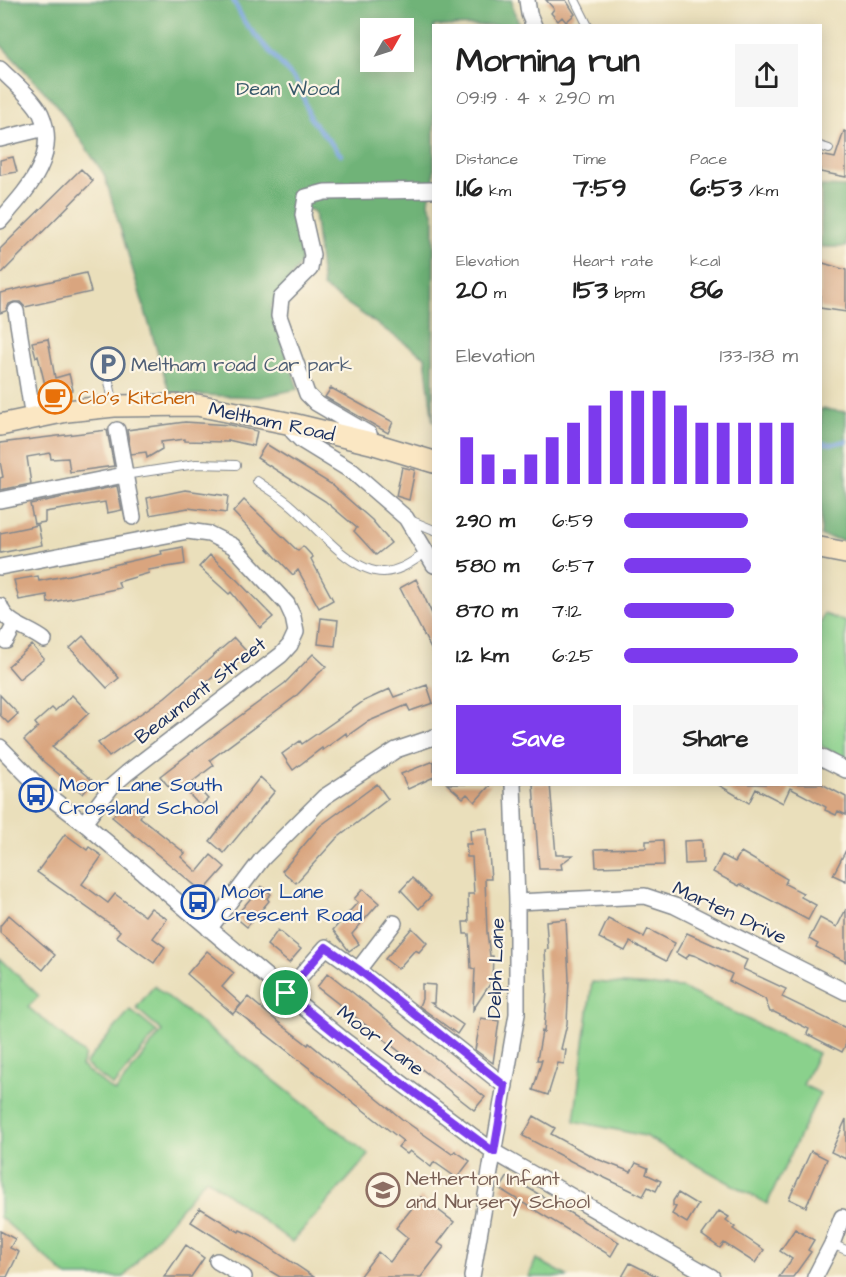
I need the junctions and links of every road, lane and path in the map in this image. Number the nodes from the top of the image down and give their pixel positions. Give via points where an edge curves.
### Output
1 (527, 0) edge
2 (575, 0) edge
3 (533, 24) edge
4 (587, 24) edge
5 (0, 69) edge
6 (45, 128) junction
7 (0, 139) edge
8 (822, 146) edge
9 (829, 148) dead end
10 (432, 190) edge
11 (0, 220) edge
12 (16, 312) dead end
13 (106, 368) dead end
14 (114, 406) junction
15 (33, 418) junction
16 (292, 424) junction
17 (0, 425) edge
18 (117, 430) dead end
19 (371, 443) junction
20 (432, 461) edge
21 (236, 465) dead end
22 (124, 475) junction
23 (257, 481) dead end
24 (0, 500) edge
25 (133, 517) dead end
26 (405, 518) junction
27 (432, 529) edge
28 (822, 548) edge
29 (846, 553) edge
30 (430, 559) edge
31 (0, 567) edge
32 (0, 606) edge
33 (15, 624) junction
34 (44, 640) dead end
35 (6, 641) dead end
36 (432, 738) edge
37 (0, 747) edge
38 (822, 758) edge
39 (846, 770) edge
40 (513, 786) edge
41 (84, 823) junction
42 (517, 902) junction
43 (394, 923) dead end
44 (209, 929) junction
45 (358, 969) junction
46 (846, 992) edge
47 (286, 993) junction
48 (505, 1086) junction
49 (494, 1152) junction
50 (842, 1217) dead end
51 (839, 1247) edge
52 (217, 1261) dead end
53 (244, 1277) edge
54 (472, 1277) edge
55 (712, 1277) edge
56 (815, 1277) edge

1 - 3 street
2 - 4 lane
5 - 6 street via 40,112
6 - 7 street
6 - 11 street via 42,165 33,182
8 - 9 lane
10 - 19 street via 325,192 306,197 303,214 312,255 310,269 281,298 279,316 307,394 369,434
12 - 15 street
13 - 14 lane
14 - 15 main road, Meltham Road
14 - 16 main road, Meltham Road via 197,405
15 - 17 main road, Meltham Road
16 - 19 main road, Meltham Road
16 - 26 street via 293,432 301,440 353,472
18 - 22 street
19 - 20 main road, Meltham Road
21 - 22 lane via 196,464
22 - 24 street
22 - 25 street
23 - 30 lane via 291,504 360,566 382,572
26 - 27 lane
26 - 30 street
28 - 29 main road
31 - 41 street, Beaumont Street via 188,531 209,534 232,546 287,604 293,617 296,632 281,655 127,772
32 - 33 street
33 - 34 street
33 - 35 street
36 - 44 street via 396,750 324,797 262,860
37 - 41 street, Moor Lane via 47,795
38 - 39 street
40 - 42 street, Delph Lane
41 - 44 street, Moor Lane
42 - 46 street, Marten Drive via 645,897 675,906
42 - 48 street, Delph Lane via 517,1014
43 - 45 street
44 - 47 street, Moor Lane
45 - 47 street via 326,947
45 - 48 street
47 - 49 street, Moor Lane
48 - 49 street, Delph Lane
49 - 54 street, Delph Lane
49 - 55 street, Moor Lane
50 - 51 street
51 - 56 street
52 - 53 street

